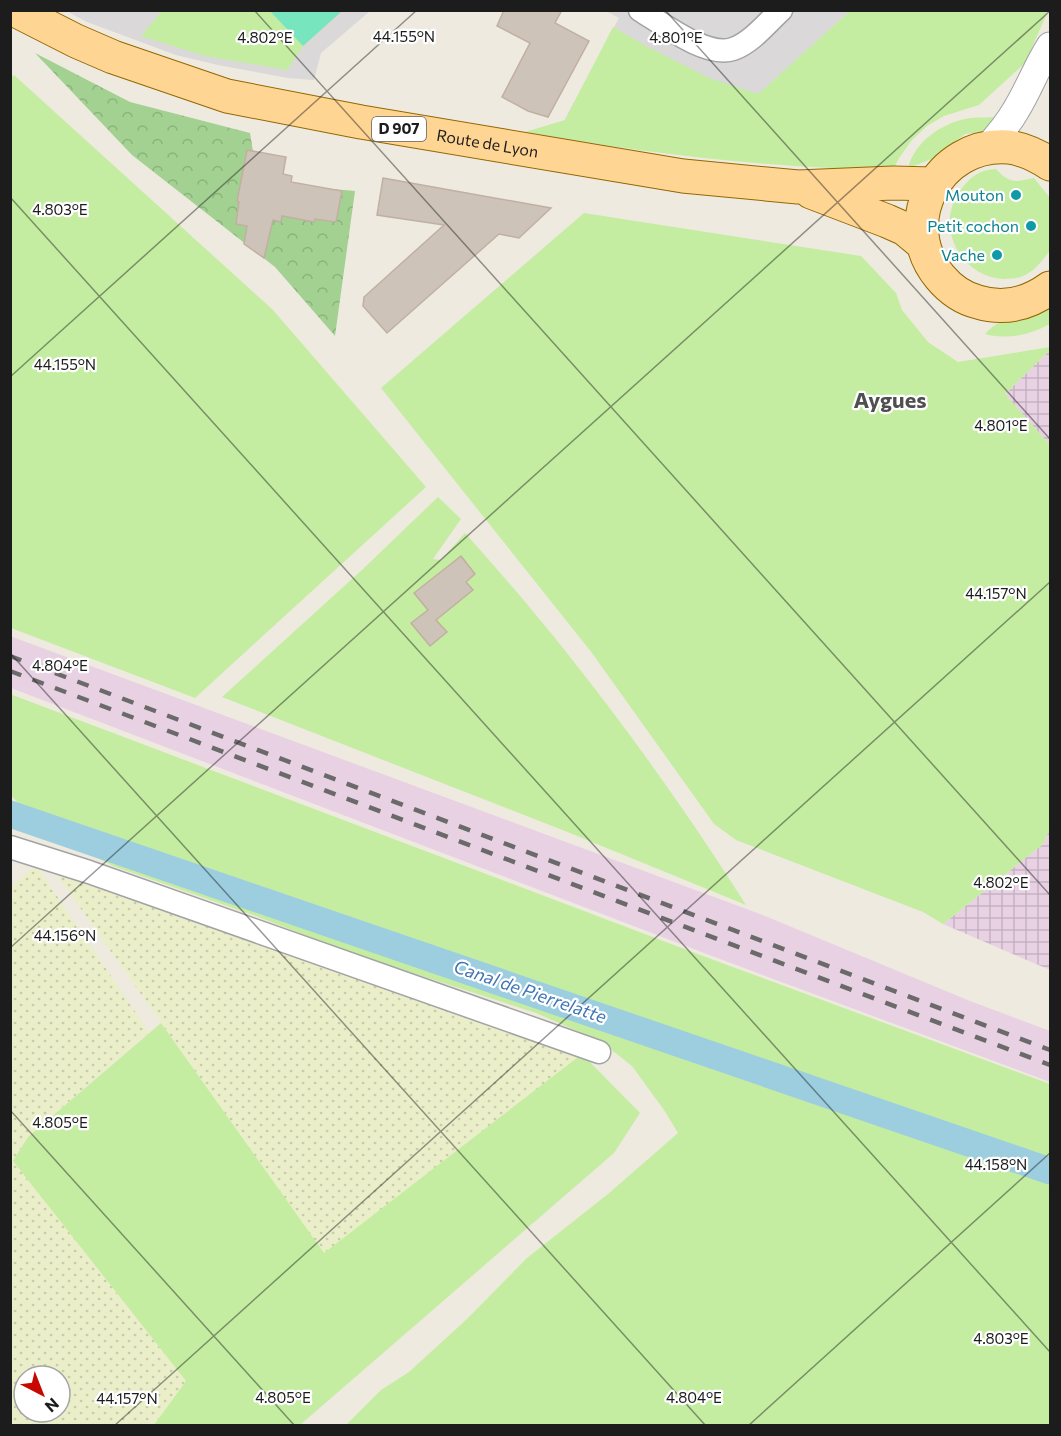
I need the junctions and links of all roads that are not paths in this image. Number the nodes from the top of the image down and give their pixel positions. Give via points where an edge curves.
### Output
1 (15, 10) edge
2 (640, 10) edge
3 (781, 10) edge
4 (1050, 46) edge
5 (987, 148) junction
6 (1050, 158) edge
7 (1050, 164) edge
8 (933, 184) junction
9 (798, 187) junction
10 (923, 244) junction
11 (1050, 288) edge
12 (10, 846) edge
13 (599, 1052) dead end

1 - 9 main road, Route de Lyon / D 907 via 113,57 227,96 683,176
2 - 3 street via 706,49 720,52 746,42
4 - 5 street via 1018,107
5 - 7 main road via 1009,147
5 - 8 main road via 966,155
6 - 7 street
8 - 9 main road, Route de Lyon / D 907
8 - 10 main road via 922,213
9 - 10 main road, Route de Lyon / D 907 via 905,229
10 - 11 main road via 932,267 948,287 968,299 990,306 1014,305 1037,298
12 - 13 street

